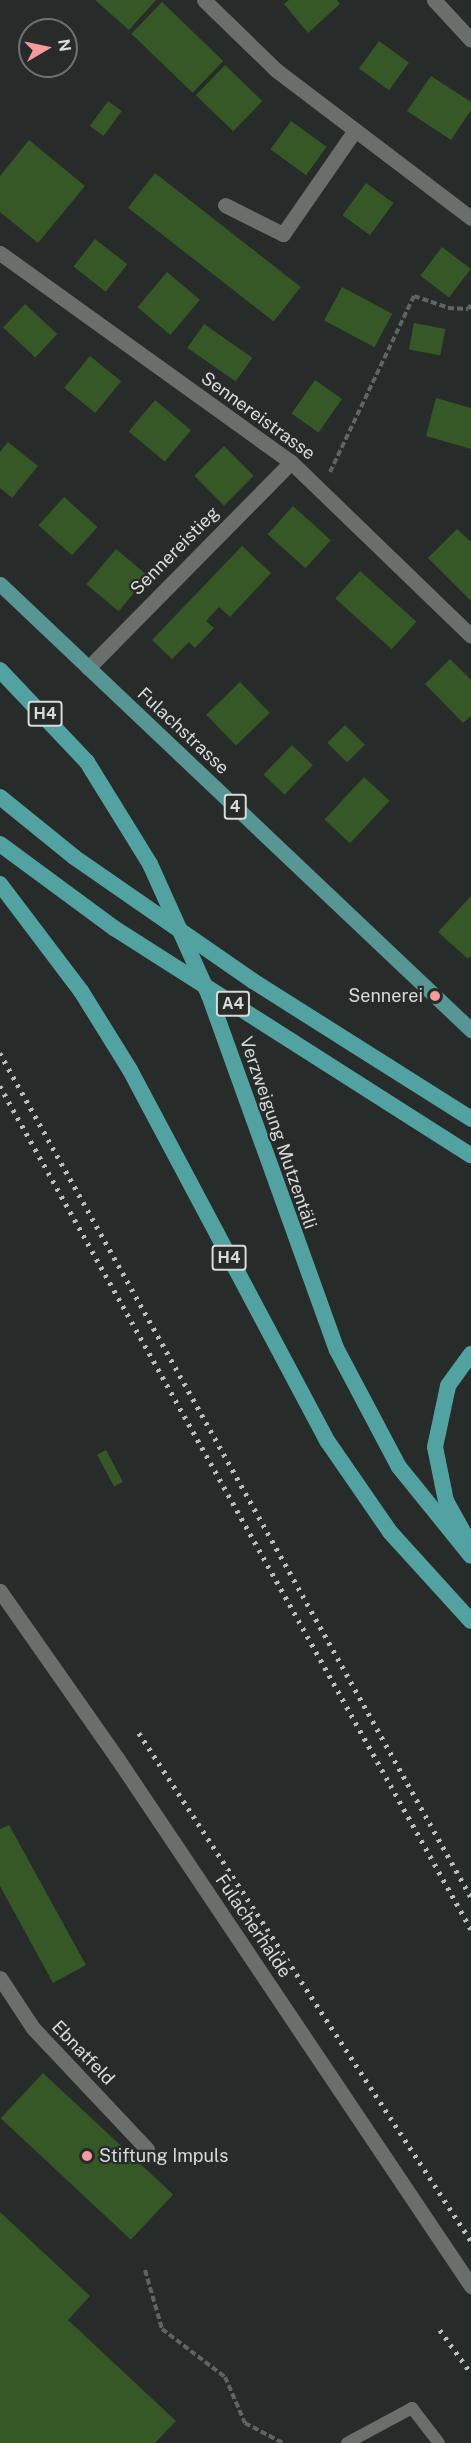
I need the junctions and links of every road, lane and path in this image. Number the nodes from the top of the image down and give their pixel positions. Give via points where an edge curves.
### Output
1 (204, 0) edge
2 (434, 0) edge
3 (471, 40) edge
4 (355, 130) junction
5 (225, 205) dead end
6 (471, 218) edge
7 (0, 253) edge
8 (471, 305) edge
9 (291, 462) junction
10 (322, 489) junction
11 (0, 584) edge
12 (471, 636) edge
13 (88, 668) junction
14 (0, 670) edge
15 (0, 797) edge
16 (0, 844) edge
17 (0, 884) edge
18 (471, 1030) edge
19 (471, 1119) edge
20 (471, 1155) edge
21 (471, 1354) edge
22 (471, 1546) edge
23 (471, 1556) edge
24 (0, 1591) edge
25 (471, 1622) edge
26 (0, 1978) edge
27 (147, 2149) dead end
28 (145, 2270) dead end
29 (471, 2286) edge
30 (283, 2443) edge
31 (347, 2443) edge
32 (439, 2443) edge

1 - 4 street via 276,70
2 - 3 street
4 - 5 street via 283,234
4 - 6 street
7 - 9 street, Sennereistrasse
8 - 10 path via 468,309 448,308 414,296
9 - 10 street, Sennereistrasse
9 - 13 street, Sennereistieg
10 - 12 street, Sennereistrasse
11 - 13 main road, Fulachstrasse / 4
13 - 18 main road, Fulachstrasse / 4
14 - 23 highway, Verzweigung Mutzentäli / H4 via 87,762 126,820 178,921 337,1350 411,1485
15 - 19 highway, A4 via 74,857 253,981
16 - 20 highway, A4 via 114,928
17 - 25 highway, H4 via 81,991 130,1070 328,1442 390,1532
21 - 22 highway via 448,1386 435,1447 446,1501
24 - 29 street, Fulacherhalde via 117,1758
26 - 27 street, Ebnatfeld via 33,2028
28 - 30 path via 162,2329 225,2377 245,2423
31 - 32 lane via 412,2408

